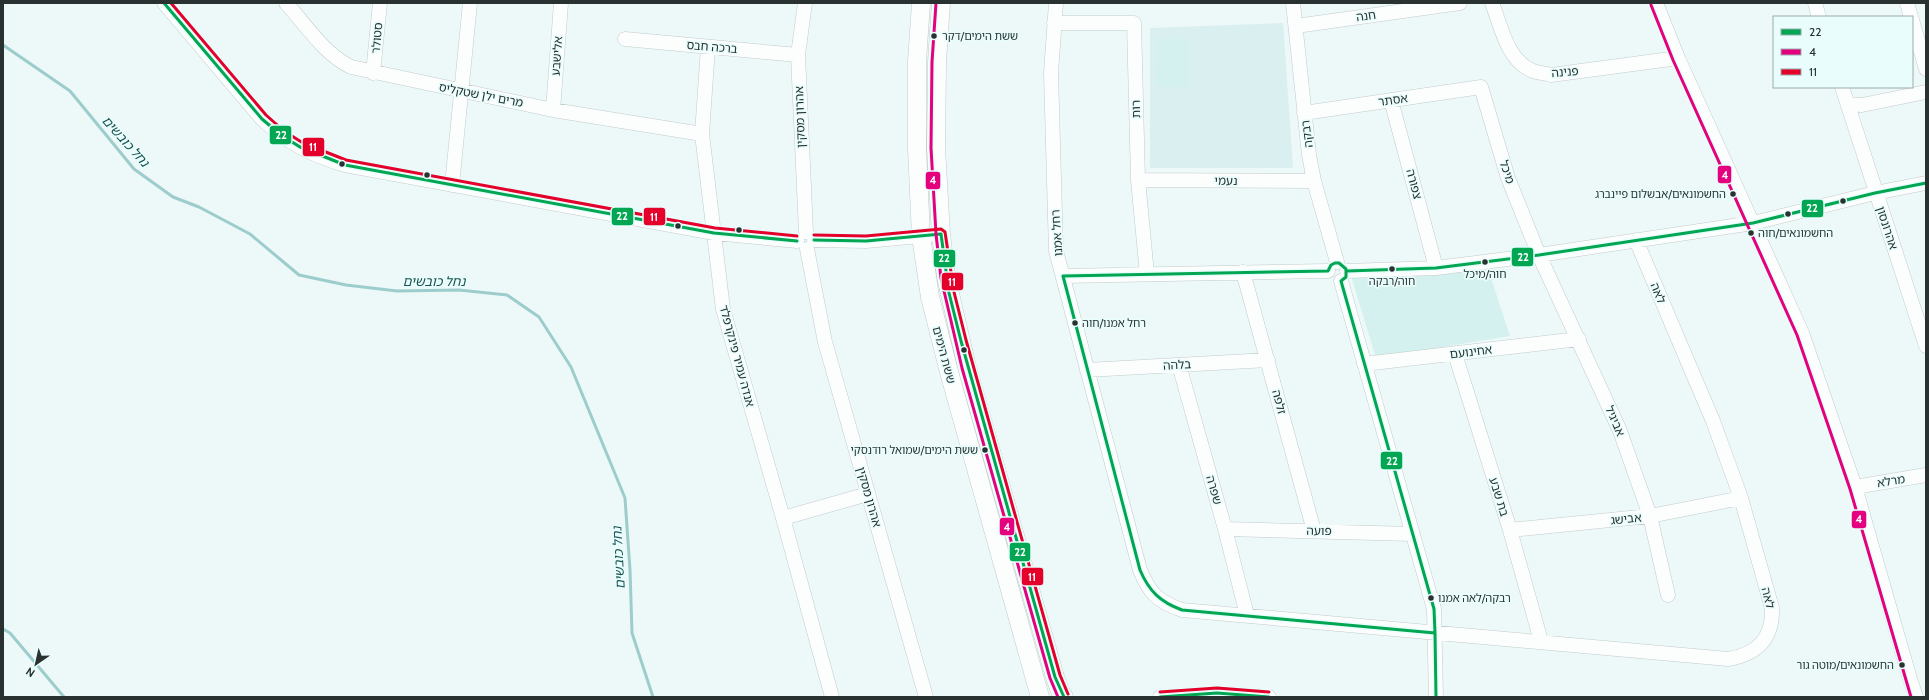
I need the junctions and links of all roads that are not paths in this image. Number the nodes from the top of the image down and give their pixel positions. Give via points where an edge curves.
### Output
1 (164, 3) edge
2 (286, 3) edge
3 (380, 3) edge
4 (470, 3) edge
5 (561, 3) edge
6 (805, 3) edge
7 (921, 3) edge
8 (942, 3) edge
9 (950, 3) edge
10 (1056, 3) edge
11 (1293, 3) edge
12 (1460, 3) edge
13 (1492, 3) edge
14 (1656, 3) edge
15 (1815, 3) edge
16 (1907, 3) edge
17 (1819, 16) edge
18 (1911, 16) edge
19 (1054, 22) junction
20 (939, 24) junction
21 (1913, 24) edge
22 (1296, 26) junction
23 (625, 39) dead end
24 (708, 46) junction
25 (798, 55) junction
26 (1678, 58) junction
27 (1926, 69) edge
28 (373, 73) junction
29 (1481, 88) joint
30 (1842, 88) edge
31 (461, 91) junction
32 (1926, 92) edge
33 (1391, 100) junction
34 (1848, 104) junction
35 (553, 110) junction
36 (1304, 113) junction
37 (702, 134) junction
38 (1138, 180) junction
39 (1314, 182) junction
40 (1926, 183) edge
41 (452, 185) junction
42 (1875, 193) junction
43 (1753, 224) junction
44 (714, 233) junction
45 (941, 234) junction
46 (921, 236) junction
47 (1636, 240) junction
48 (806, 241) junction
49 (1539, 255) junction
50 (1436, 268) junction
51 (1338, 271) junction
52 (1243, 272) junction
53 (1147, 274) junction
54 (1063, 276) junction
55 (1579, 339) junction
56 (1926, 346) edge
57 (1455, 354) junction
58 (1268, 360) junction
59 (1364, 364) junction
60 (1179, 365) junction
61 (1087, 370) junction
62 (1926, 475) edge
63 (1855, 487) junction
64 (868, 494) junction
65 (1741, 498) junction
66 (1650, 516) junction
67 (783, 518) junction
68 (1225, 529) junction
69 (1510, 530) junction
70 (1314, 531) junction
71 (1413, 534) junction
72 (1668, 596) dead end
73 (1247, 615) junction
74 (1435, 633) junction
75 (1541, 641) junction
76 (1910, 679) junction
77 (832, 697) edge
78 (926, 697) edge
79 (1040, 697) edge
80 (1064, 697) edge
81 (1160, 697) edge
82 (1269, 697) edge
83 (1436, 697) edge
84 (1912, 697) edge
85 (1916, 697) edge

1 - 41 street via 262,119 297,147 320,158 345,165
2 - 28 street, מרים ילן שטקליס via 339,61
3 - 28 street, סטולר
4 - 31 street
5 - 35 street, אלישבע
6 - 25 street, אהרון מסקין
7 - 46 main road, ששת הימים via 916,114
8 - 20 main road, ששת הימים
9 - 20 main road
10 - 19 street, רחל אמנו
11 - 22 street, רבקה
12 - 22 street, חנה
13 - 26 street, פנינה via 1512,55 1521,65 1533,71 1551,75
14 - 26 street
15 - 17 street
16 - 18 street
19 - 38 street, רות via 1134,23
19 - 54 street, רחל אמנו via 1051,73 1056,251
20 - 45 main road, ששת הימים via 936,108
21 - 27 street
22 - 36 street, רבקה
23 - 24 street, ברכה חבס
24 - 25 street, ברכה חבס
24 - 37 street, אנדה עמיר פינקרפלד
25 - 48 street, אהרון מסקין
26 - 43 street
28 - 31 street, מרים ילן שטקליס
29 - 33 street, אסתר
29 - 49 street, מיכל via 1508,178
30 - 34 street, אהרונסון
31 - 35 street, מרים ילן שטקליס
31 - 41 street
32 - 34 street via 1862,105
33 - 36 street, אסתר
33 - 50 street, צפורה
34 - 42 street, אהרונסון
35 - 37 street, מרים ילן שטקליס
36 - 39 street, רבקה
37 - 44 street, אנדה עמיר פינקרפלד
38 - 39 street, נעמי
38 - 53 street, רות
39 - 51 street, רבקה
40 - 42 street
41 - 44 street
42 - 43 street
42 - 56 street, אהרונסון
43 - 47 street
43 - 63 street via 1802,333
44 - 48 street
44 - 67 street, אנדה עמיר פינקרפלד via 723,309
45 - 46 street
45 - 80 main road, ששת הימים via 949,293 966,360 1055,677
46 - 48 street via 866,241
46 - 79 main road, ששת הימים via 930,297 940,338
47 - 49 street
47 - 65 street, לאה via 1714,422
48 - 64 street, אהרון מסקין via 825,342
49 - 50 street
49 - 55 street, אביגיל
50 - 51 street
51 - 52 street
51 - 59 street, רבקה
52 - 53 street
52 - 58 street, זלפה
53 - 54 street
54 - 61 street, רחל אמנו
55 - 57 street, אחינועם
55 - 66 street, אביגיל via 1620,431
57 - 59 street, אחינועם
57 - 69 street, בת שבע
58 - 60 street, בלהה
58 - 70 street, זלפה
59 - 71 street, רבקה
60 - 61 street, בלהה
60 - 68 street, שפרה
61 - 73 street, רחל אמנו via 1146,585 1153,595 1165,604 1182,610
62 - 63 street, מרלא
63 - 76 street
64 - 67 street
64 - 78 street, אהרון מסקין
65 - 66 street, אבישג
65 - 75 street, לאה via 1772,608 1772,623 1766,637 1752,652 1728,659
66 - 69 street, אבישג
66 - 72 street, אביגיל
67 - 77 street, אנדה עמיר פינקרפלד
68 - 70 street, פועה
68 - 73 street, שפרה
69 - 75 street, בת שבע
70 - 71 street, פועה
71 - 74 street, רבקה via 1434,609
73 - 74 street, רחל אמנו
74 - 75 street, לאה
74 - 83 street, רבקה
76 - 84 street
76 - 85 street
81 - 82 street via 1217,693

